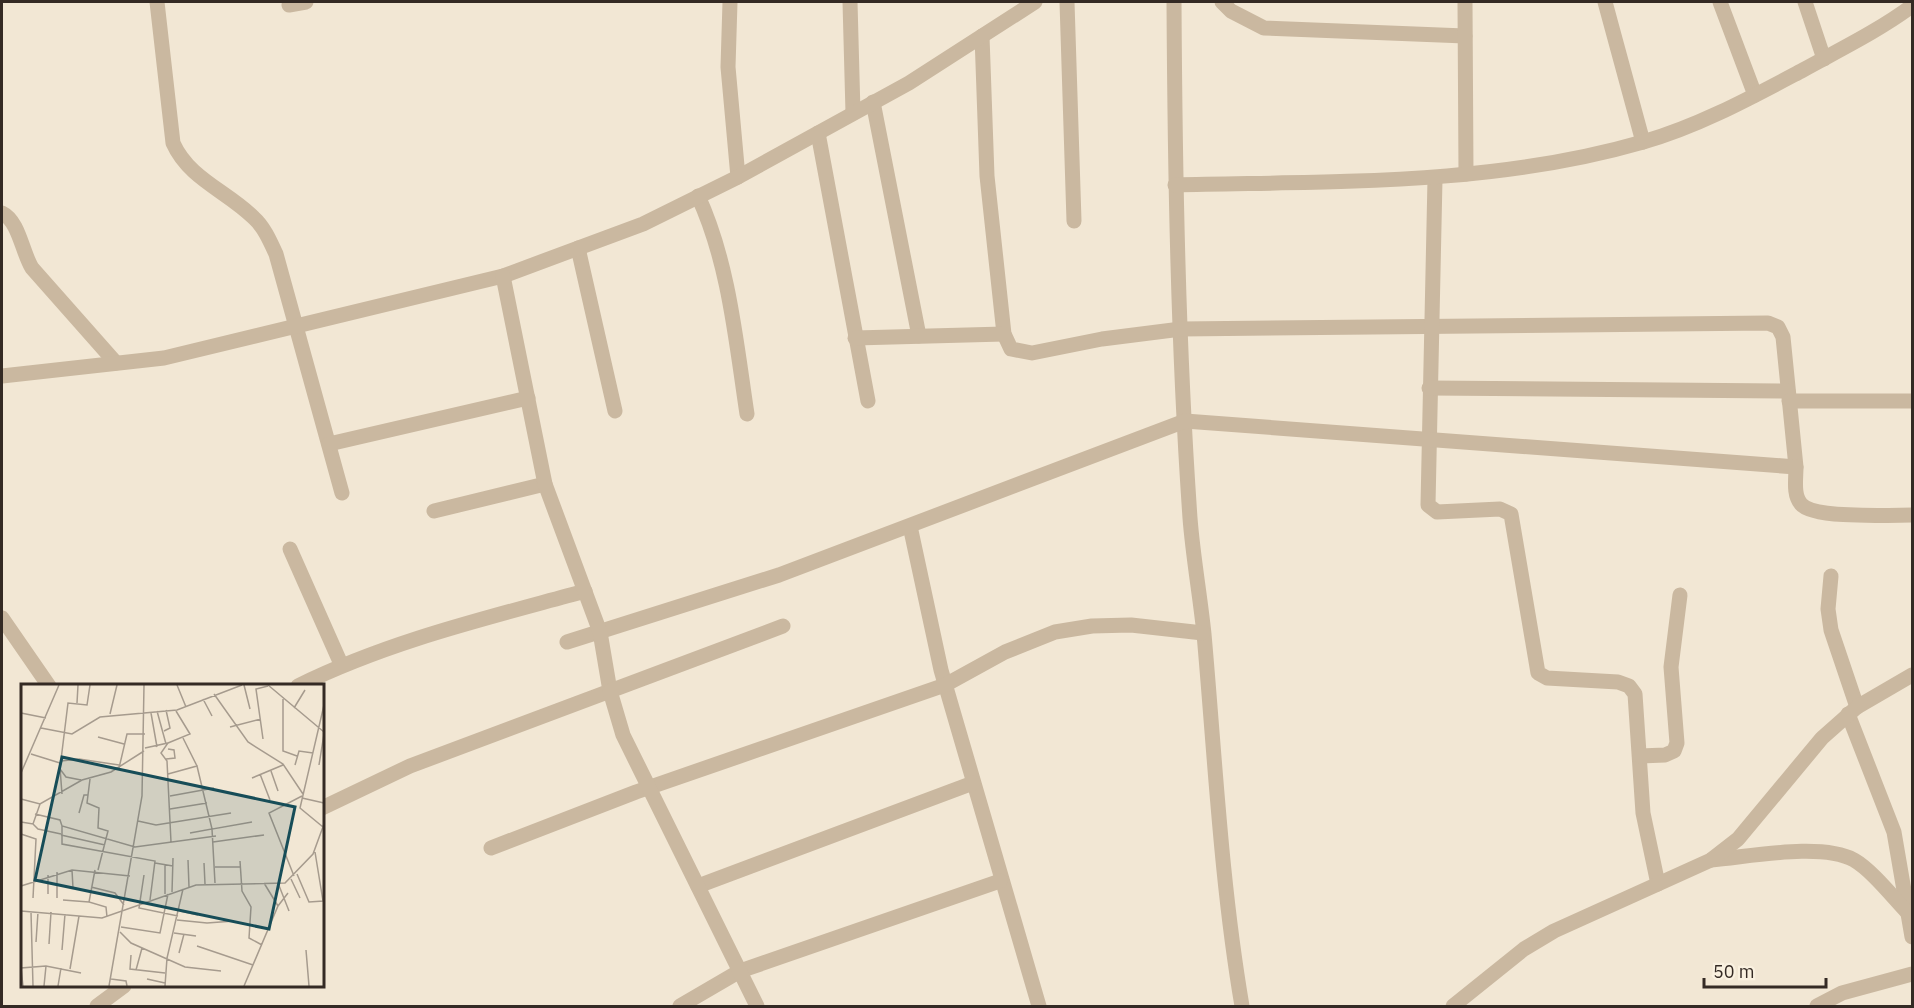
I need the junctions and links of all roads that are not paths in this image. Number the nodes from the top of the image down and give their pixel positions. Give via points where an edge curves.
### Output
1 (157, 2) edge
2 (306, 2) edge
3 (730, 2) edge
4 (850, 2) edge
5 (1035, 2) edge
6 (1067, 2) edge
7 (1174, 2) edge
8 (1222, 2) edge
9 (1465, 2) edge
10 (1605, 2) edge
11 (1720, 2) edge
12 (1805, 2) edge
13 (289, 5) dead end
14 (1912, 6) edge
15 (982, 36) junction
16 (1465, 36) junction
17 (1824, 59) junction
18 (1755, 95) junction
19 (873, 102) junction
20 (853, 113) junction
21 (818, 133) junction
22 (1643, 142) junction
23 (1466, 174) junction
24 (738, 177) junction
25 (1435, 178) junction
26 (1175, 185) junction
27 (698, 196) junction
28 (2, 213) edge
29 (1074, 221) dead end
30 (578, 248) junction
31 (503, 276) junction
32 (295, 327) junction
33 (1431, 327) junction
34 (1181, 329) junction
35 (1004, 334) junction
36 (919, 336) junction
37 (855, 338) junction
38 (116, 363) junction
39 (3, 373) edge
40 (1429, 388) junction
41 (1788, 396) junction
42 (528, 398) junction
43 (868, 401) dead end
44 (1912, 401) edge
45 (615, 411) dead end
46 (747, 414) dead end
47 (1185, 421) junction
48 (1428, 439) junction
49 (329, 444) junction
50 (1796, 467) junction
51 (545, 484) junction
52 (342, 493) dead end
53 (434, 512) dead end
54 (1912, 515) edge
55 (910, 525) junction
56 (290, 549) dead end
57 (1831, 576) dead end
58 (585, 591) junction
59 (1680, 595) dead end
60 (2, 618) edge
61 (783, 626) dead end
62 (600, 632) junction
63 (1203, 633) junction
64 (567, 642) dead end
65 (341, 664) junction
66 (1912, 675) edge
67 (48, 684) edge
68 (302, 684) edge
69 (945, 685) junction
70 (609, 691) junction
71 (1852, 710) junction
72 (1640, 756) junction
73 (973, 783) junction
74 (649, 788) junction
75 (324, 807) edge
76 (491, 848) dead end
77 (1711, 860) junction
78 (1000, 881) junction
79 (1658, 884) junction
80 (698, 886) junction
81 (1911, 916) junction
82 (1912, 937) edge
83 (740, 971) junction
84 (1912, 974) edge
85 (123, 987) edge
86 (97, 1006) edge
87 (680, 1006) edge
88 (757, 1006) edge
89 (1039, 1006) edge
90 (1242, 1006) edge
91 (1453, 1006) edge
92 (1817, 1006) edge

1 - 32 street via 173,143 190,171 256,219 276,254
2 - 13 street
3 - 24 street via 728,67
4 - 20 street
5 - 15 street
6 - 29 street
7 - 26 street
8 - 16 street via 1264,28
9 - 16 street
10 - 22 street
11 - 18 street
12 - 17 street
14 - 17 street via 1885,26
15 - 19 street
15 - 35 street via 987,176
16 - 23 street
17 - 18 street
18 - 22 street
19 - 20 street
19 - 36 street
20 - 21 street
21 - 24 street
21 - 37 street
22 - 23 street via 1544,165
23 - 25 street
24 - 27 street
25 - 26 street
25 - 33 street
26 - 34 street
27 - 30 street via 643,224
27 - 46 street via 710,223 731,314
28 - 38 street via 13,222 32,268
30 - 31 street
30 - 45 street
31 - 32 street
31 - 42 street
32 - 38 street via 164,358
32 - 49 street
33 - 34 street
33 - 40 street
33 - 41 street via 1768,323 1778,327 1783,337
34 - 35 street via 1032,353 1011,349
34 - 47 street
35 - 36 street
36 - 37 street
37 - 43 street
38 - 39 street
40 - 41 street
40 - 48 street
41 - 44 street
41 - 50 street
42 - 49 street
42 - 51 street
47 - 48 street
47 - 55 street
47 - 63 street via 1190,520
48 - 50 street
48 - 72 street via 1431,510 1500,509 1511,514 1538,673 1547,678 1629,686 1635,694
49 - 52 street
50 - 54 street via 1796,493 1806,509 1821,513
51 - 53 street
51 - 58 street
55 - 62 street via 779,575
55 - 69 street
56 - 65 street
57 - 71 street via 1831,630
58 - 62 street
58 - 65 street via 393,644
59 - 72 street via 1671,667 1677,743 1674,751 1665,755
60 - 67 street
61 - 70 street
62 - 64 street
62 - 70 street
63 - 69 street via 1131,625 1056,632 1005,652
63 - 90 street via 1219,834 1230,939
65 - 68 street
66 - 71 street
69 - 73 street
69 - 74 street
70 - 74 street via 623,735
70 - 75 street via 410,766
71 - 77 street via 1822,738 1738,839
71 - 81 street via 1894,832
72 - 79 street via 1644,813
73 - 78 street
73 - 80 street
74 - 76 street
74 - 80 street
77 - 79 street
77 - 81 street via 1801,852 1844,856 1856,861
78 - 83 street
78 - 89 street
79 - 91 street via 1534,943
80 - 83 street
81 - 82 street
83 - 87 street
83 - 88 street
84 - 92 street via 1842,993
85 - 86 street

